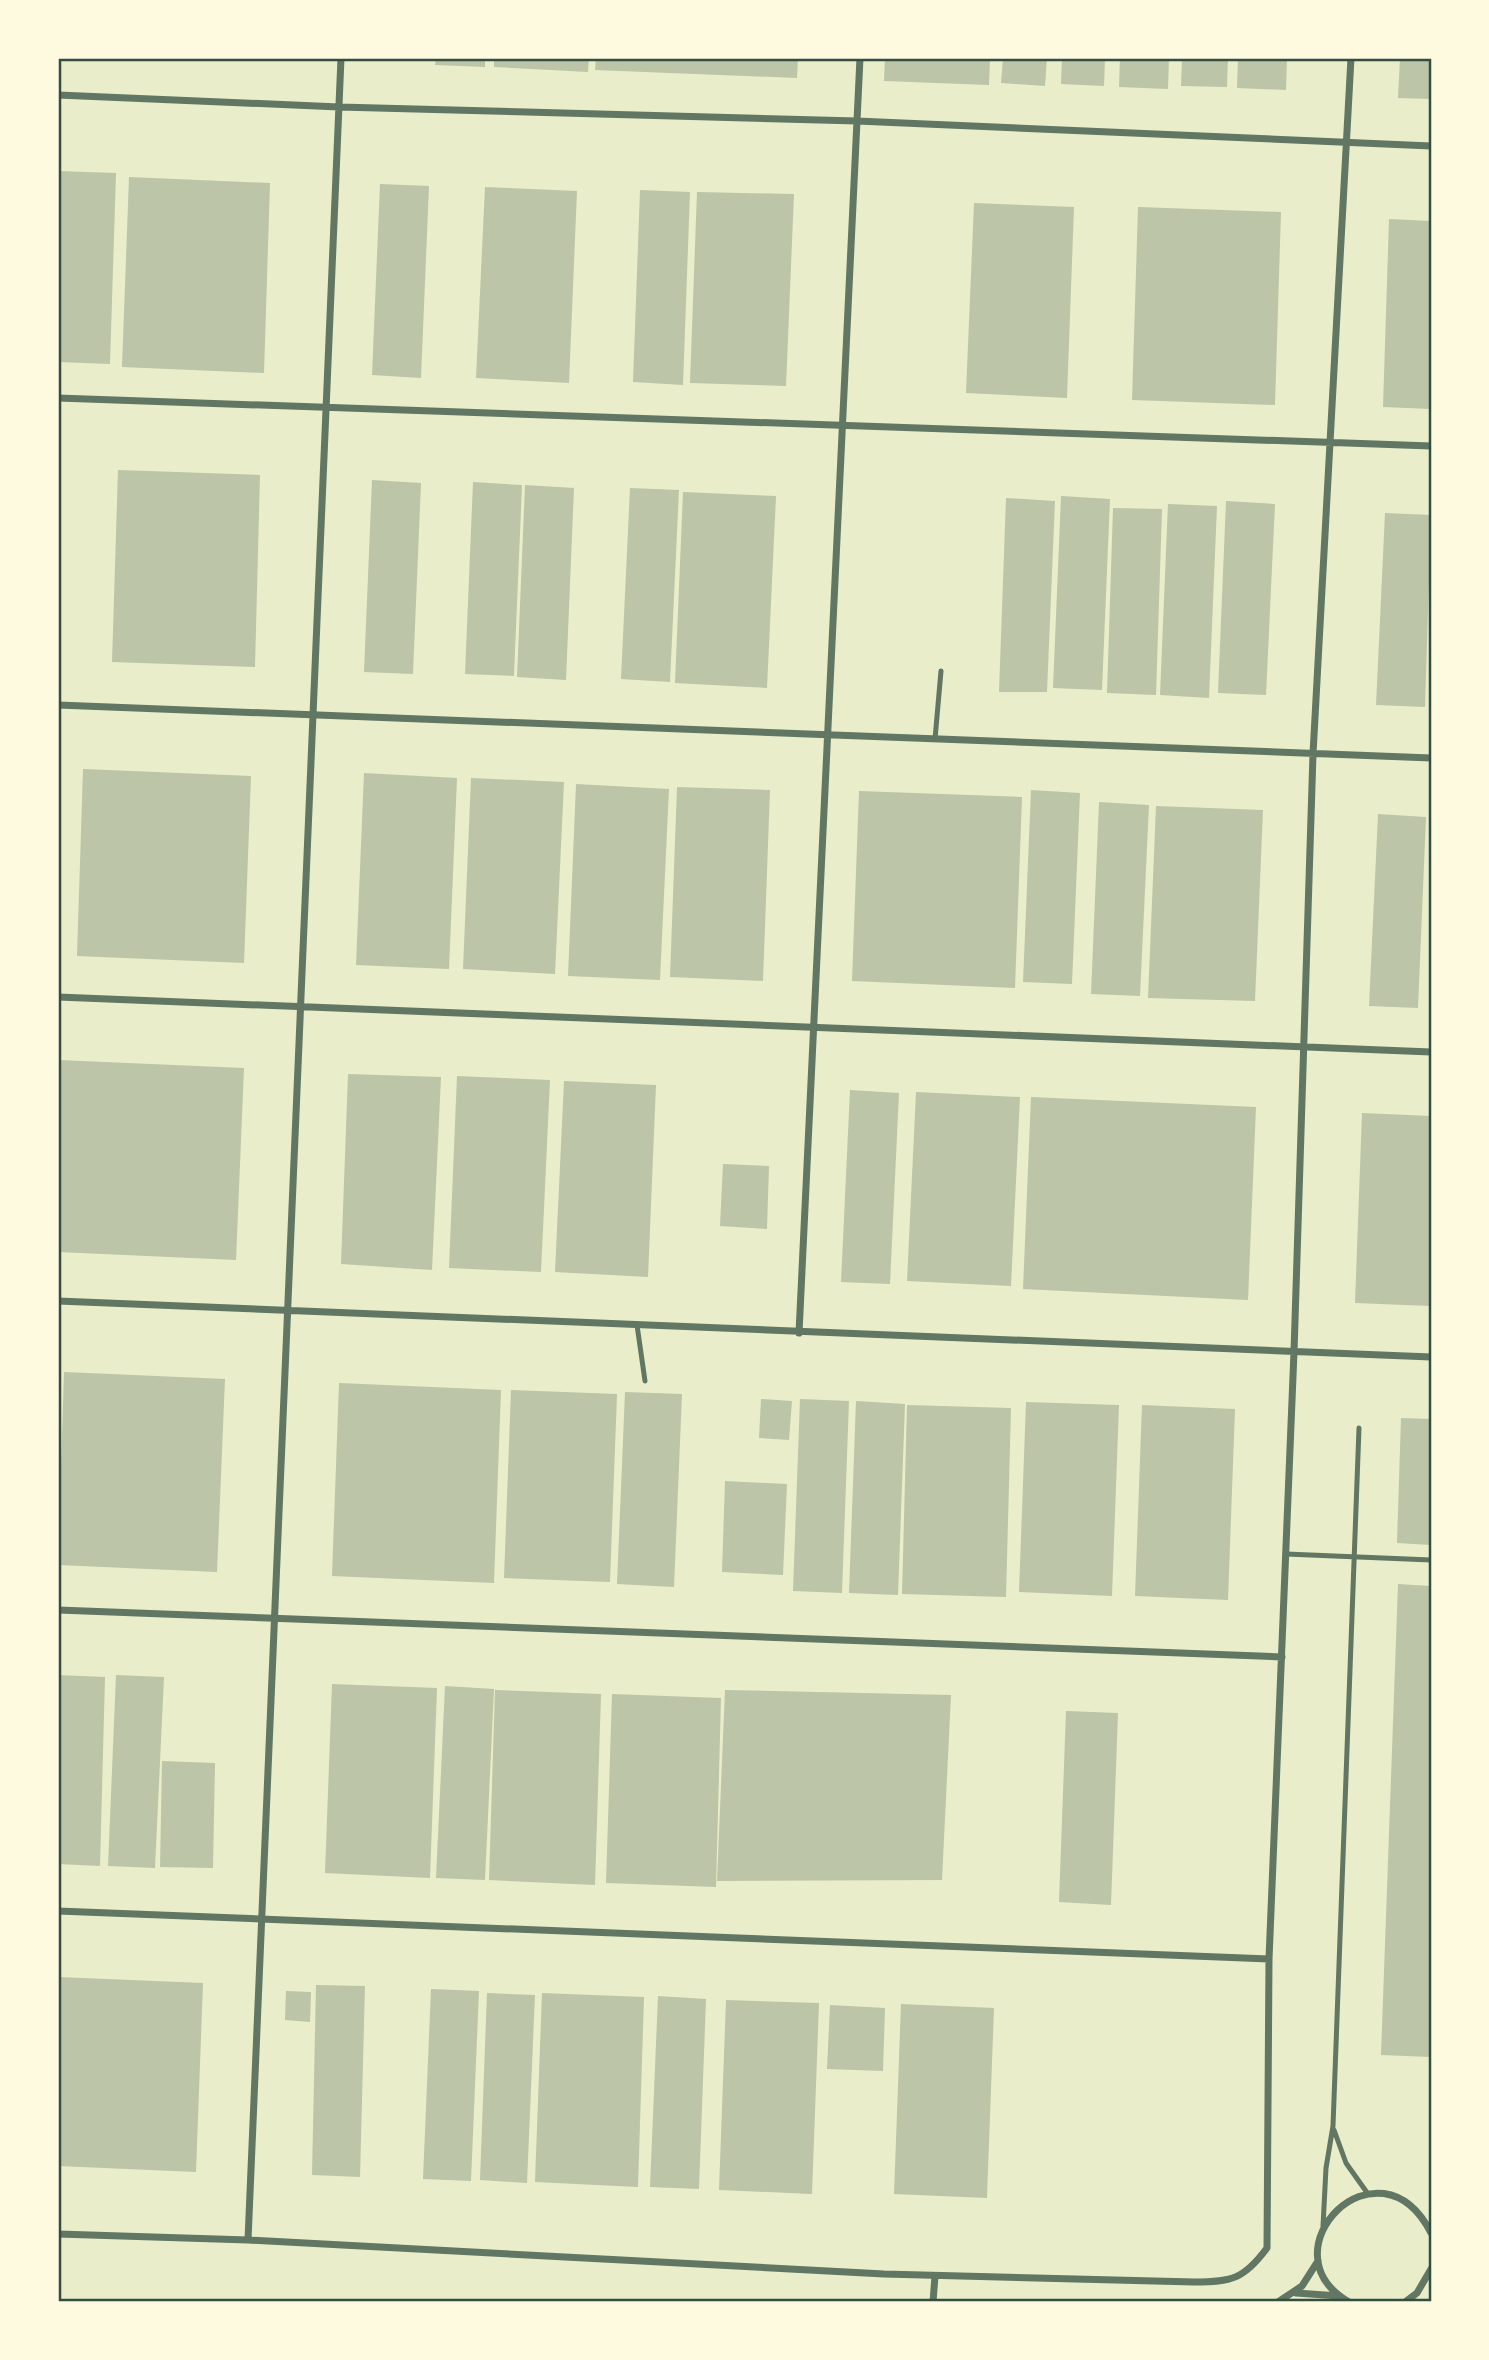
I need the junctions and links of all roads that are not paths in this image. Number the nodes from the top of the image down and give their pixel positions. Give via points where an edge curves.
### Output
1 (341, 58) edge
2 (860, 58) edge
3 (1351, 58) edge
4 (58, 95) edge
5 (339, 107) junction
6 (857, 121) junction
7 (1347, 142) junction
8 (1431, 146) edge
9 (58, 398) edge
10 (326, 406) junction
11 (842, 426) junction
12 (1330, 441) junction
13 (1431, 446) edge
14 (941, 671) dead end
15 (58, 705) edge
16 (313, 717) junction
17 (827, 734) junction
18 (935, 739) junction
19 (1313, 754) junction
20 (1431, 758) edge
21 (58, 997) edge
22 (300, 1009) junction
23 (814, 1028) junction
24 (1303, 1047) junction
25 (1431, 1052) edge
26 (58, 1301) edge
27 (288, 1310) junction
28 (637, 1325) junction
29 (799, 1333) junction
30 (1294, 1352) junction
31 (1431, 1357) edge
32 (645, 1381) dead end
33 (1359, 1428) dead end
34 (1286, 1554) junction
35 (1354, 1557) junction
36 (1431, 1560) edge
37 (58, 1610) edge
38 (275, 1618) junction
39 (1282, 1657) junction
40 (58, 1911) edge
41 (262, 1919) junction
42 (1269, 1959) junction
43 (1333, 2126) junction
44 (1368, 2194) junction
45 (1323, 2225) junction
46 (1431, 2233) edge
47 (58, 2234) edge
48 (248, 2240) junction
49 (1318, 2261) junction
50 (1431, 2269) edge
51 (934, 2276) junction
52 (1295, 2293) junction
53 (1339, 2297) junction
54 (933, 2302) edge
55 (1278, 2302) edge
56 (1349, 2302) edge
57 (1405, 2302) edge

1 - 5 street
2 - 6 street
3 - 7 street
4 - 5 street
5 - 6 street
5 - 10 street
6 - 7 street
6 - 11 street
7 - 8 street
7 - 12 street
9 - 10 street
10 - 11 street
10 - 16 street
11 - 12 street
11 - 17 street
12 - 13 street
12 - 19 street
14 - 18 lane
15 - 16 street
16 - 17 street
16 - 22 street
17 - 18 street
17 - 23 street
18 - 19 street
19 - 20 street
19 - 24 street
21 - 22 street
22 - 23 street
22 - 27 street
23 - 24 street
23 - 29 street
24 - 25 street
24 - 30 street
26 - 27 street
27 - 28 street
27 - 38 street
28 - 29 street
28 - 32 lane
29 - 30 street
30 - 31 street
30 - 34 street
33 - 35 lane
34 - 35 lane
34 - 39 street
35 - 36 lane
35 - 43 lane
37 - 38 street
38 - 39 street
38 - 41 street
39 - 42 street
40 - 41 street
41 - 42 street
41 - 48 street
42 - 51 street via 1267,2249 1250,2271 1219,2282
43 - 44 lane via 1346,2163
43 - 45 lane
44 - 45 street via 1345,2202
44 - 46 street via 1392,2196 1409,2204
45 - 49 street
47 - 48 street
48 - 51 street
49 - 52 street
49 - 53 street
50 - 57 street via 1417,2293
51 - 54 street
52 - 53 street
52 - 55 street
53 - 56 street

